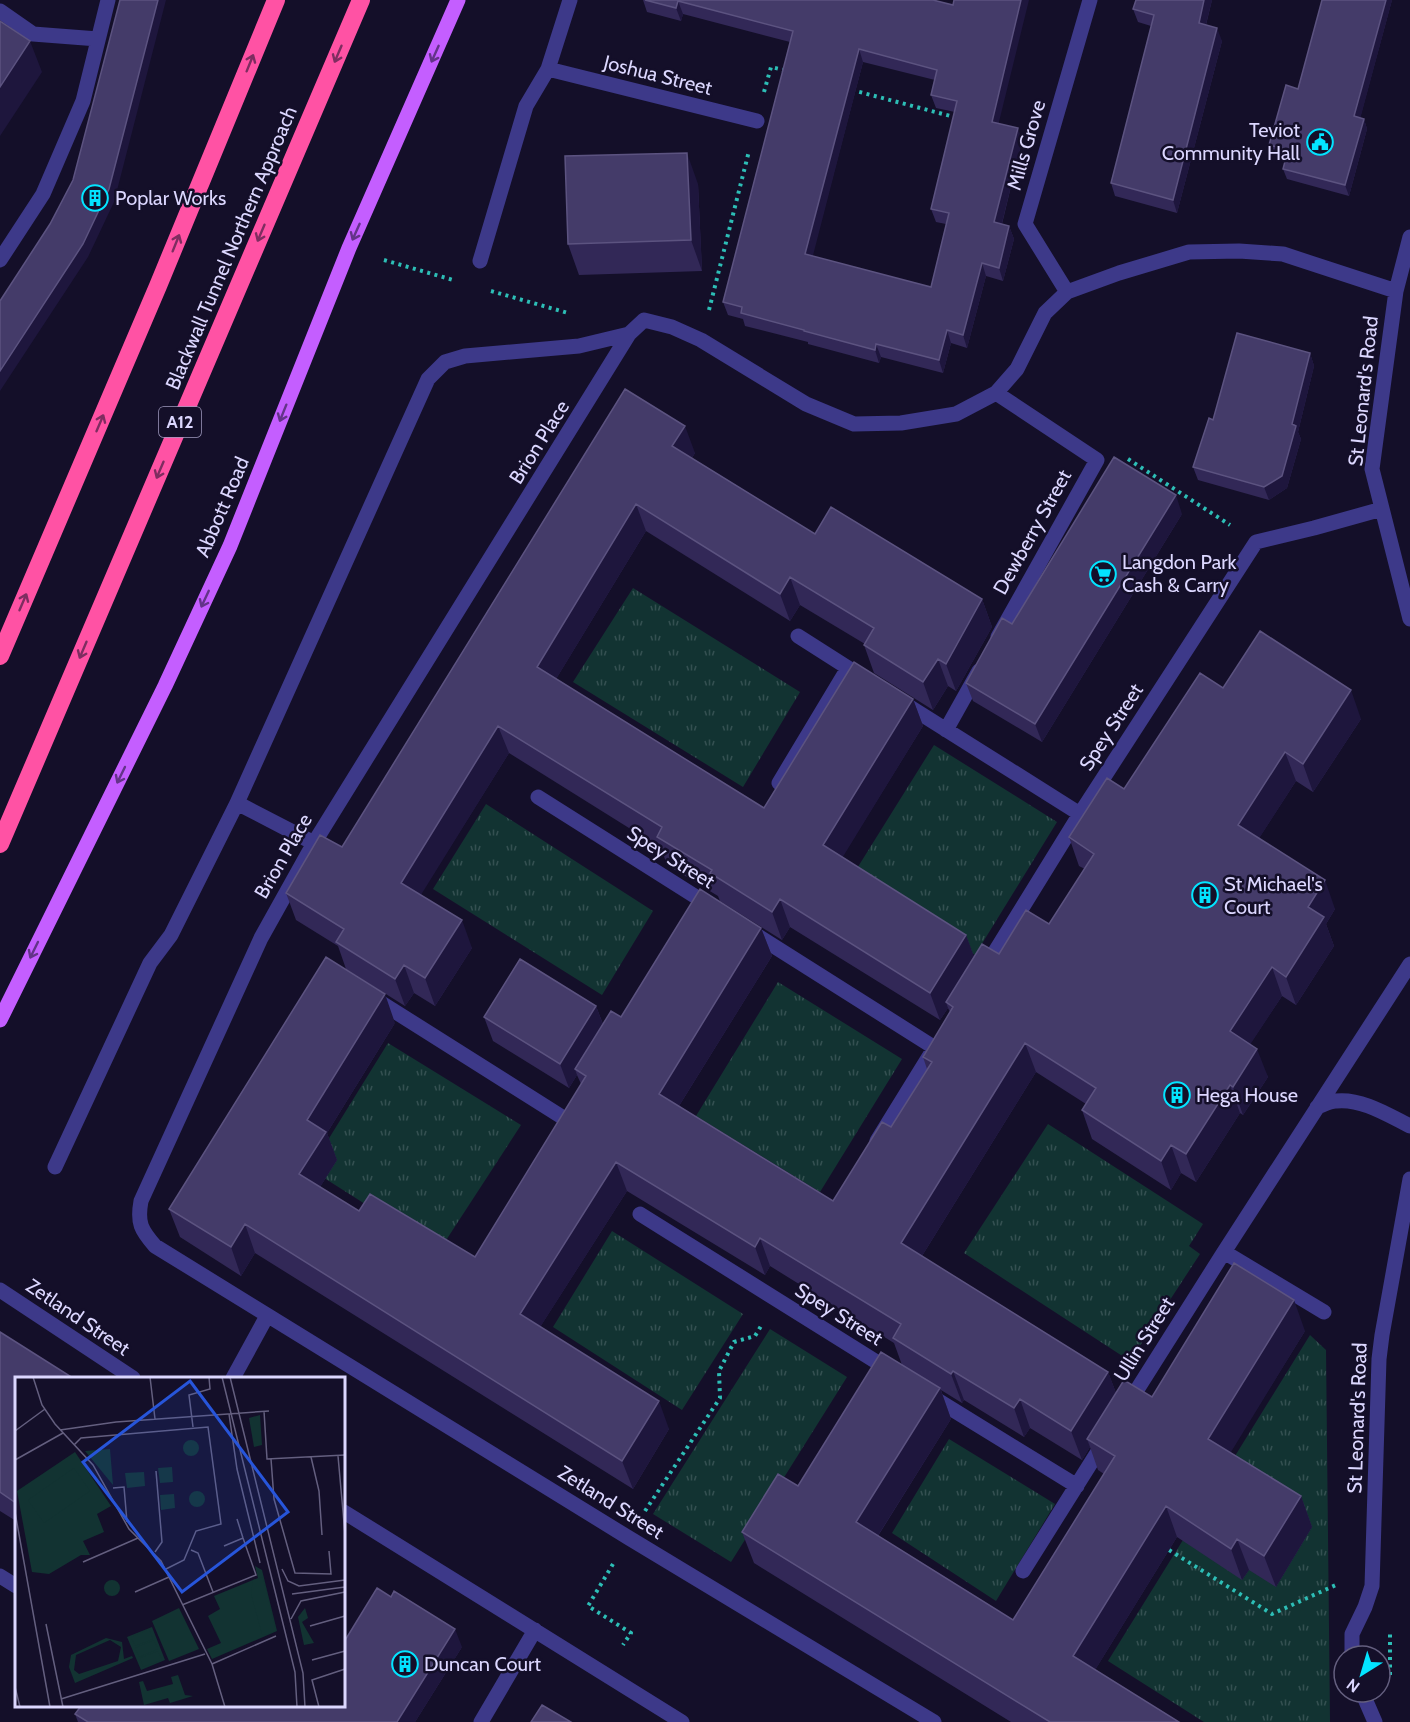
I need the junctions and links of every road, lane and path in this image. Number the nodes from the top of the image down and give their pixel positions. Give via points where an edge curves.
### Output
1 (108, 0) edge
2 (276, 0) edge
3 (361, 0) edge
4 (458, 0) edge
5 (570, 0) edge
6 (1090, 0) edge
7 (0, 11) edge
8 (98, 39) junction
9 (548, 69) junction
10 (793, 73) edge
11 (850, 90) edge
12 (962, 119) edge
13 (757, 121) junction
14 (1410, 237) edge
15 (0, 260) edge
16 (384, 260) dead end
17 (480, 261) dead end
18 (463, 283) dead end
19 (486, 289) dead end
20 (1396, 291) junction
21 (1067, 292) junction
22 (577, 315) dead end
23 (629, 334) junction
24 (701, 340) junction
25 (996, 393) junction
26 (1097, 460) junction
27 (1383, 509) junction
28 (1256, 542) junction
29 (1410, 619) edge
30 (798, 636) dead end
31 (0, 656) edge
32 (848, 668) junction
33 (946, 730) junction
34 (779, 783) edge
35 (538, 797) edge
36 (237, 803) junction
37 (1080, 814) junction
38 (314, 843) junction
39 (0, 844) edge
40 (1410, 964) edge
41 (979, 977) edge
42 (363, 991) edge
43 (0, 1020) edge
44 (1317, 1107) junction
45 (562, 1116) edge
46 (1410, 1126) edge
47 (870, 1152) edge
48 (55, 1167) dead end
49 (1410, 1179) edge
50 (640, 1214) edge
51 (1224, 1252) junction
52 (0, 1290) edge
53 (777, 1300) junction
54 (1324, 1312) dead end
55 (267, 1316) junction
56 (131, 1377) edge
57 (234, 1377) edge
58 (1077, 1486) junction
59 (345, 1513) edge
60 (629, 1538) junction
61 (647, 1548) junction
62 (1169, 1550) edge
63 (1373, 1569) junction
64 (1023, 1571) dead end
65 (0, 1576) edge
66 (15, 1585) edge
67 (535, 1630) junction
68 (1352, 1644) edge
69 (623, 1645) dead end
70 (1367, 1704) edge
71 (481, 1722) edge
72 (681, 1722) edge
73 (933, 1722) edge
74 (1375, 1722) edge

1 - 8 street
31 -> 2 highway
3 -> 39 highway, Blackwall Tunnel Northern Approach / A12
4 -> 43 main road, Abbott Road via 349,249 230,546
5 - 9 street
6 - 21 street, Mills Grove via 1025,224
7 - 8 street via 33,34
8 - 15 street via 83,101 43,194
9 - 13 street, Joshua Street
9 - 17 street via 526,106
10 - 13 path via 771,67
11 - 12 path
13 - 24 path
14 - 20 street, St Leonard's Road
16 - 18 path
19 - 22 path
20 - 21 street via 1283,255 1239,251 1189,252
20 - 27 street, St Leonard's Road via 1372,469
21 - 25 street via 1045,313 1017,369
23 - 24 street via 644,320
23 - 36 street via 579,346 465,356 445,362 428,380
23 - 38 street, Brion Place
24 - 25 street via 806,404 854,424 902,423 956,414
25 - 26 street, Dewberry Street
26 - 28 path via 1118,452
26 - 33 street, Dewberry Street
27 - 28 street
27 - 29 street, St Leonard's Road
28 - 37 street, Spey Street
30 - 32 street
32 - 33 street
32 - 34 street
33 - 37 street
35 - 47 street, Spey Street via 695,903 733,920 938,1043
36 - 38 street
36 - 48 street via 171,935 150,963
37 - 41 street, Spey Street
38 - 55 street, Brion Place via 261,938 141,1201 138,1217 155,1246
40 - 44 street, Ullin Street
42 - 45 street
44 - 46 street via 1336,1101 1357,1103
44 - 51 street, Ullin Street
49 - 63 street, St Leonard's Road via 1379,1359
50 - 53 street, Spey Street
51 - 54 street
51 - 58 street, Ullin Street
52 - 56 street, Zetland Street
53 - 58 street, Spey Street
53 - 61 path via 755,1336 734,1342 719,1371 720,1398 645,1511 661,1522
55 - 57 street
55 - 60 street, Zetland Street
58 - 64 street, Ullin Street
59 - 67 street
60 - 61 street, Zetland Street
60 - 69 path via 588,1606 631,1633
61 - 73 street, Zetland Street
62 - 63 path via 1272,1614
63 - 68 street, St Leonard's Road via 1372,1586 1352,1634
65 - 66 street
67 - 71 street
67 - 72 street
70 - 74 street

